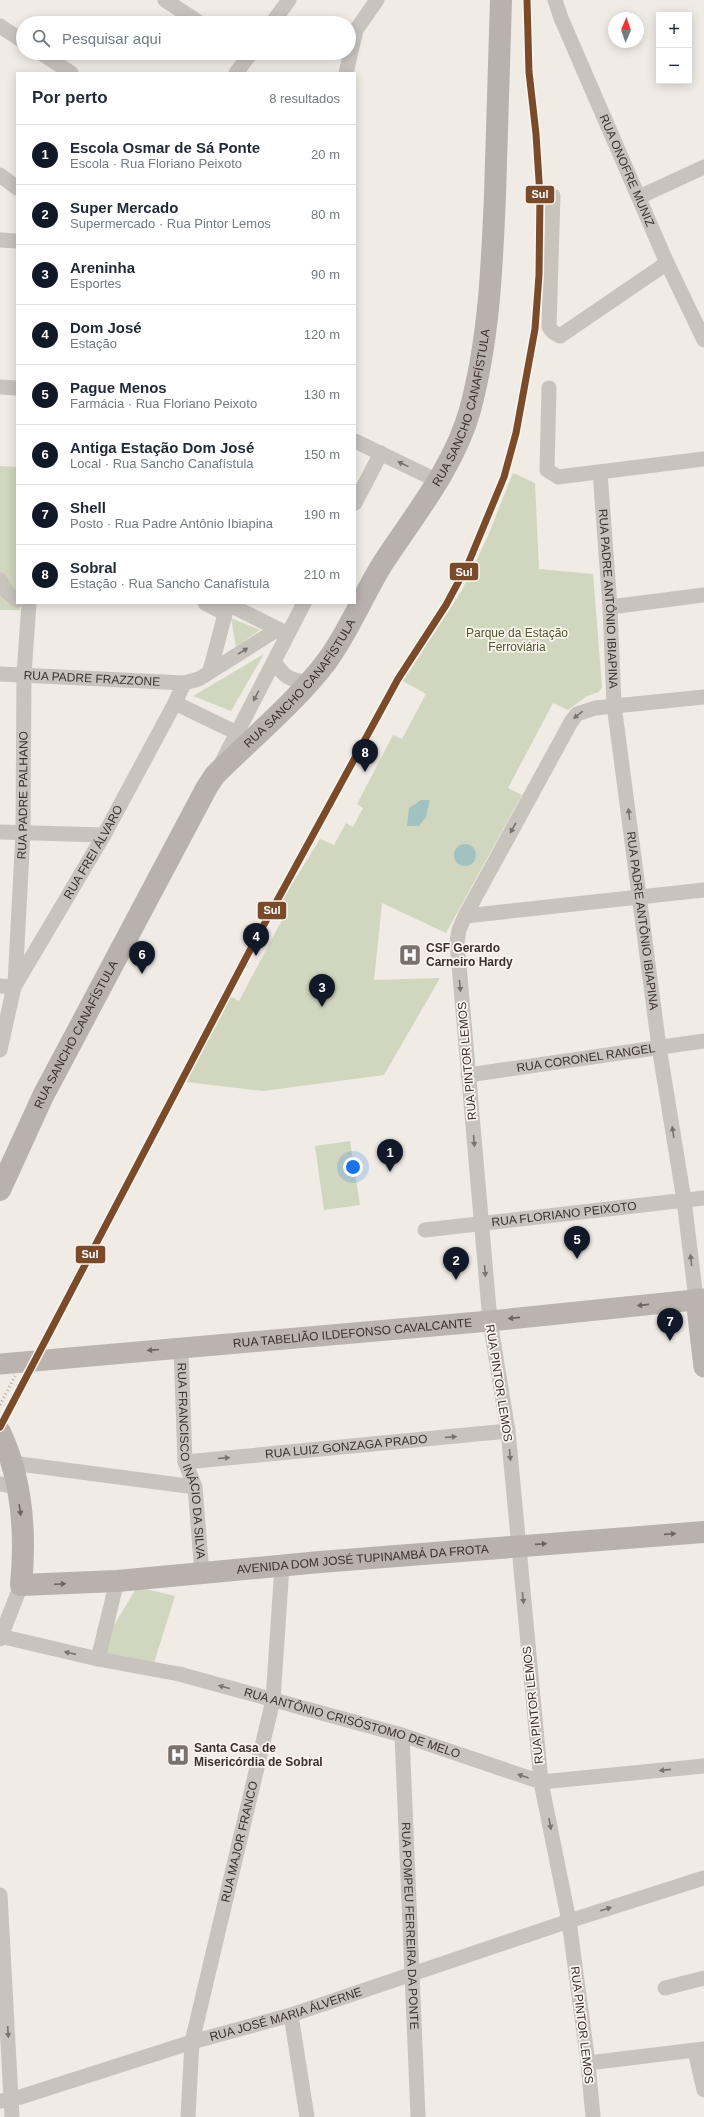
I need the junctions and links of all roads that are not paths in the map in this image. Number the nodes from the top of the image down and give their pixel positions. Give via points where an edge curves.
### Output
1 (166, 0) edge
2 (289, 0) edge
3 (377, 0) edge
4 (501, 0) edge
5 (555, 0) edge
6 (190, 16) edge
7 (277, 16) edge
8 (0, 26) edge
9 (356, 30) edge
10 (16, 37) edge
11 (51, 60) edge
12 (244, 60) edge
13 (349, 60) edge
14 (69, 72) edge
15 (237, 72) edge
16 (346, 72) edge
17 (704, 167) edge
18 (0, 176) edge
19 (16, 187) edge
20 (553, 196) dead end
21 (639, 197) junction
22 (0, 240) edge
23 (16, 241) edge
24 (667, 263) junction
25 (704, 340) edge
26 (0, 387) edge
27 (16, 388) edge
28 (549, 388) dead end
29 (356, 441) edge
30 (381, 453) junction
31 (704, 459) edge
32 (600, 472) junction
33 (438, 481) junction
34 (356, 501) edge
35 (0, 580) edge
36 (704, 595) edge
37 (16, 598) edge
38 (24, 604) edge
39 (212, 604) edge
40 (303, 604) edge
41 (227, 606) edge
42 (610, 607) junction
43 (283, 632) junction
44 (274, 662) junction
45 (210, 671) junction
46 (0, 674) edge
47 (24, 674) junction
48 (309, 682) junction
49 (184, 683) junction
50 (704, 697) edge
51 (175, 703) junction
52 (614, 705) junction
53 (237, 733) junction
54 (215, 776) junction
55 (0, 832) edge
56 (23, 833) junction
57 (104, 835) junction
58 (704, 890) edge
59 (640, 898) junction
60 (465, 916) junction
61 (7, 986) edge
62 (704, 1041) edge
63 (659, 1047) junction
64 (0, 1050) edge
65 (468, 1075) junction
66 (0, 1190) edge
67 (704, 1198) edge
68 (684, 1200) junction
69 (481, 1223) junction
70 (425, 1230) dead end
71 (700, 1299) edge
72 (490, 1321) junction
73 (180, 1348) junction
74 (0, 1364) edge
75 (704, 1367) edge
76 (508, 1431) junction
77 (0, 1432) edge
78 (185, 1462) junction
79 (12, 1463) junction
80 (8, 1486) edge
81 (195, 1487) junction
82 (704, 1532) edge
83 (517, 1545) junction
84 (282, 1566) junction
85 (202, 1574) junction
86 (116, 1581) junction
87 (21, 1585) junction
88 (0, 1636) edge
89 (0, 1639) edge
90 (98, 1659) junction
91 (274, 1700) junction
92 (402, 1735) junction
93 (704, 1766) edge
94 (541, 1782) junction
95 (704, 1878) edge
96 (0, 1895) edge
97 (569, 1921) junction
98 (412, 1973) junction
99 (704, 1978) edge
100 (664, 1988) dead end
101 (290, 2015) junction
102 (192, 2042) junction
103 (699, 2050) edge
104 (588, 2063) junction
105 (5, 2068) edge
106 (704, 2090) edge
107 (5, 2100) edge
108 (12, 2117) edge
109 (188, 2117) edge
110 (307, 2117) edge
111 (418, 2117) edge
112 (593, 2117) edge

1 - 6 street
2 - 7 street
3 - 9 street
4 - 33 main road, RUA SANCHO CANAFÍSTULA via 492,247 486,328 470,411 460,440
5 - 21 street, RUA ONOFRE MUNIZ
8 - 10 street
11 - 14 street
12 - 15 street
13 - 16 street
17 - 21 street
18 - 19 street
20 - 24 street via 549,327 553,332 560,336
21 - 24 street, RUA ONOFRE MUNIZ
22 - 23 street
24 - 25 street, RUA ONOFRE MUNIZ
26 - 27 street
28 - 32 street via 547,470 558,477
29 - 30 street
33 -> 30 street
30 - 34 street
31 - 32 street
32 - 42 street, RUA PADRE ANTÔNIO IBIAPINA
33 - 48 main road, RUA SANCHO CANAFÍSTULA via 382,565 340,640
35 - 37 street via 7,592
36 - 42 street
38 - 47 street, RUA PADRE PALHANO
39 - 41 street
40 - 43 street
41 - 43 street
41 - 45 street
42 - 52 street, RUA PADRE ANTÔNIO IBIAPINA
43 - 44 street
45 -> 43 street
44 - 48 street via 287,678
44 -> 53 street
45 - 49 street via 199,679
46 - 47 street, RUA PADRE FRAZZONE
47 - 49 street, RUA PADRE FRAZZONE
47 - 56 street, RUA PADRE PALHANO
48 - 54 main road, RUA SANCHO CANAFÍSTULA
49 - 51 street, RUA FREI ÁLVARO
50 - 52 street, RUA PINTOR LEMOS
51 - 53 street
51 - 57 street, RUA FREI ÁLVARO
59 -> 52 street, RUA PADRE ANTÔNIO IBIAPINA
52 -> 60 street, RUA PINTOR LEMOS via 585,710 577,714 571,722
53 - 54 street
54 - 66 main road, RUA SANCHO CANAFÍSTULA via 43,1096
55 - 56 street
56 - 57 street
56 - 61 street, RUA PADRE PALHANO
57 - 61 street, RUA FREI ÁLVARO
58 - 59 street
59 - 60 street
59 - 63 street, RUA PADRE ANTÔNIO IBIAPINA
60 -> 65 street, RUA PINTOR LEMOS via 459,930 457,955
61 - 64 street, RUA FREI ÁLVARO
62 - 63 street, RUA CORONEL RANGEL
63 - 65 street, RUA CORONEL RANGEL
68 -> 63 street, RUA PADRE ANTÔNIO IBIAPINA
65 -> 69 street, RUA PINTOR LEMOS
67 - 68 street, RUA FLORIANO PEIXOTO
68 - 69 street, RUA FLORIANO PEIXOTO
71 -> 68 street, RUA PADRE ANTÔNIO IBIAPINA
69 - 70 street, RUA FLORIANO PEIXOTO
69 -> 72 street, RUA PINTOR LEMOS
71 -> 72 main road, RUA TABELIÃO ILDEFONSO CAVALCANTE
71 - 75 main road, RUA PADRE ANTÔNIO IBIAPINA
72 - 73 main road, RUA TABELIÃO ILDEFONSO CAVALCANTE
72 - 76 street, RUA PINTOR LEMOS
73 -> 74 main road, RUA TABELIÃO ILDEFONSO CAVALCANTE
73 - 78 street, RUA FRANCISCO INÁCIO DA SILVA
78 -> 76 street, RUA LUIZ GONZAGA PRADO
76 -> 83 street, RUA PINTOR LEMOS
77 - 79 main road
78 - 81 street, RUA FRANCISCO INÁCIO DA SILVA
79 - 80 main road
79 - 81 street
80 -> 87 main road via 24,1552
81 - 85 street, RUA FRANCISCO INÁCIO DA SILVA
83 -> 82 main road, AVENIDA DOM JOSÉ TUPINAMBÁ DA FROTA
83 - 84 main road, AVENIDA DOM JOSÉ TUPINAMBÁ DA FROTA
83 -> 94 street, RUA PINTOR LEMOS
84 - 85 main road, AVENIDA DOM JOSÉ TUPINAMBÁ DA FROTA
84 - 91 street, RUA MAJOR FRANCO
85 - 86 main road, AVENIDA DOM JOSÉ TUPINAMBÁ DA FROTA
87 -> 86 main road, AVENIDA DOM JOSÉ TUPINAMBÁ DA FROTA
86 - 90 street
87 - 88 street
88 - 89 street
90 -> 88 street, RUA ANTÔNIO CRISÓSTOMO DE MELO
91 -> 90 street, RUA ANTÔNIO CRISÓSTOMO DE MELO via 179,1674
91 - 92 street, RUA ANTÔNIO CRISÓSTOMO DE MELO
91 - 102 street, RUA MAJOR FRANCO
94 -> 92 street, RUA ANTÔNIO CRISÓSTOMO DE MELO
92 - 98 street, RUA POMPEU FERREIRA DA PONTE
93 -> 94 street, RUA ANTÔNIO CRISÓSTOMO DE MELO
94 -> 97 street, RUA PINTOR LEMOS
97 -> 95 street, RUA JOSÉ MARIA ÁLVERNE
96 -> 105 street
97 - 98 street, RUA JOSÉ MARIA ÁLVERNE
97 - 104 street, RUA PINTOR LEMOS
98 - 101 street, RUA JOSÉ MARIA ÁLVERNE
98 - 111 street, RUA POMPEU FERREIRA DA PONTE
99 - 100 street
101 - 102 street, RUA JOSÉ MARIA ÁLVERNE
101 - 110 street
102 - 107 street, RUA JOSÉ MARIA ÁLVERNE
102 - 109 street, RUA MAJOR FRANCO
103 - 104 street
103 - 106 street
104 - 112 street, RUA PINTOR LEMOS
105 - 107 street
107 - 108 street

